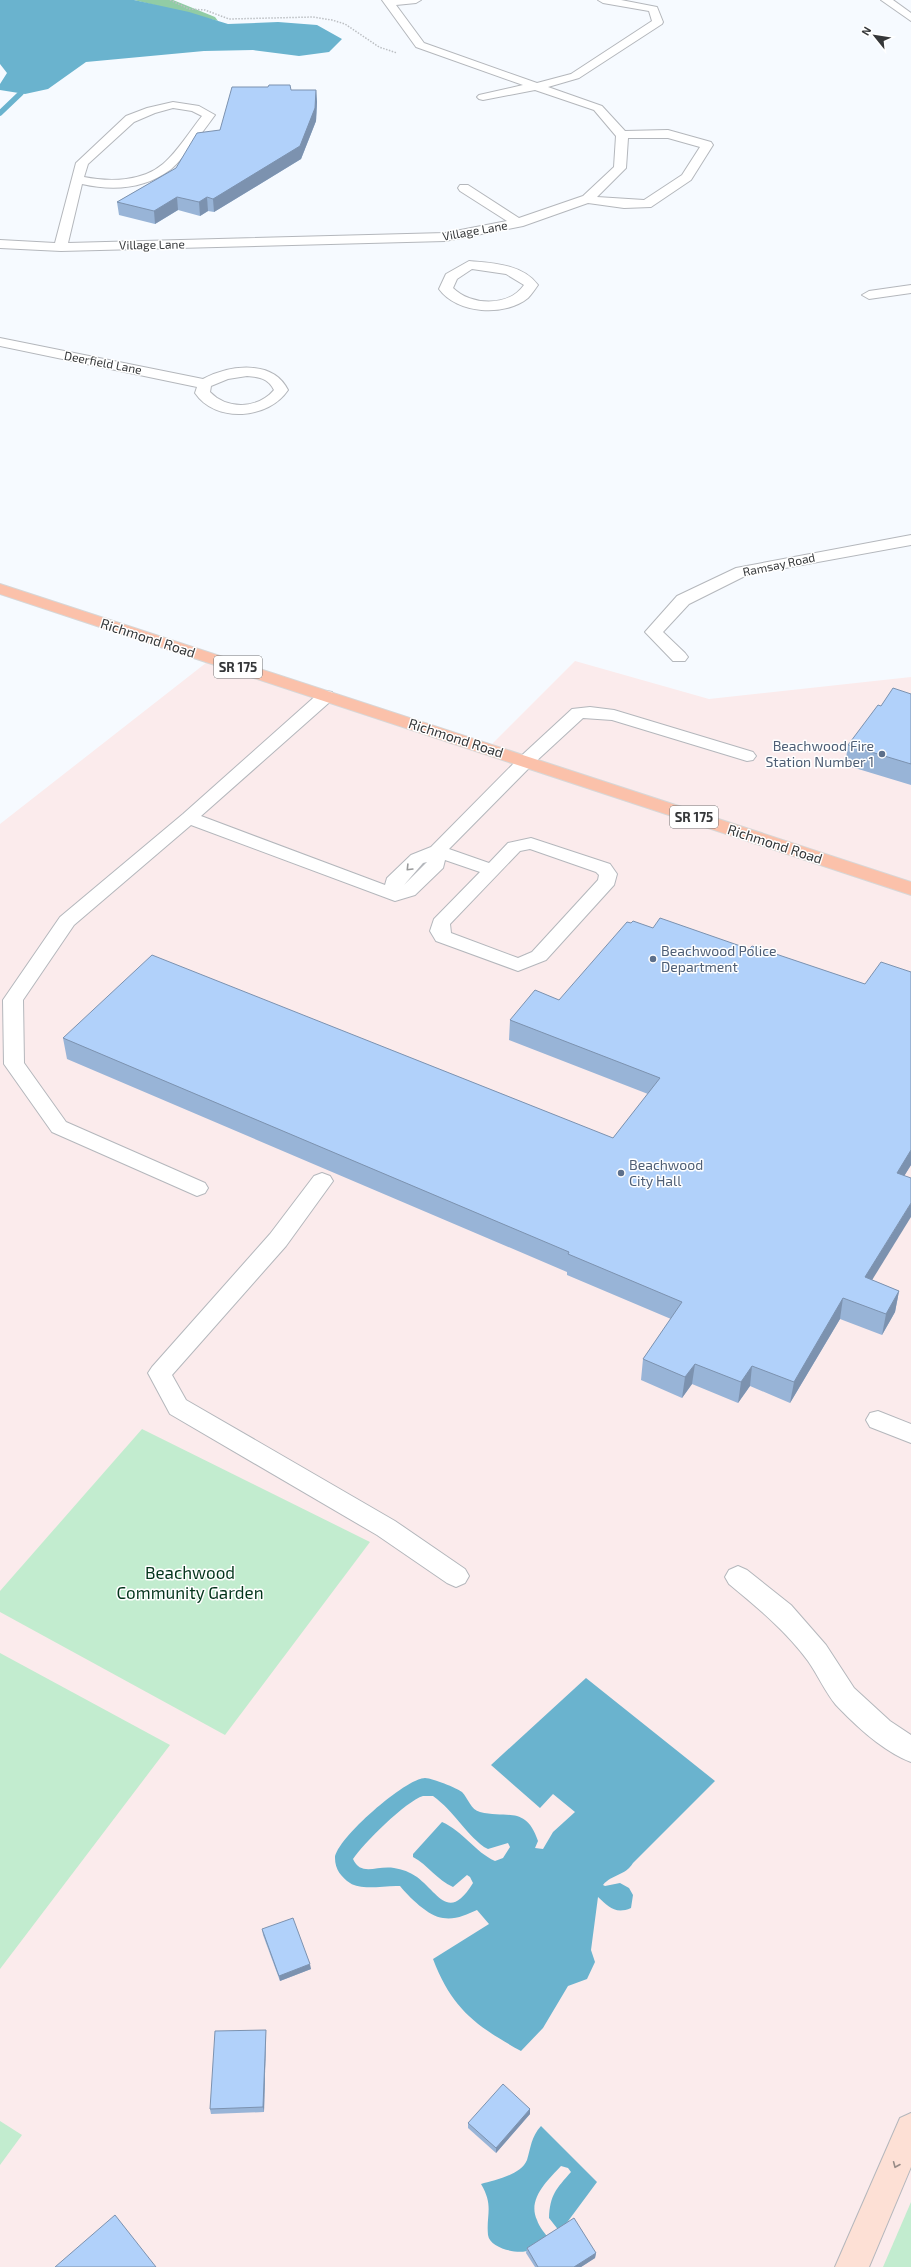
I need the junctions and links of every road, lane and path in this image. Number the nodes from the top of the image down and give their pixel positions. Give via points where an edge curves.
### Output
1 (170, 0) edge
2 (416, 0) edge
3 (603, 0) edge
4 (886, 0) edge
5 (389, 2) edge
6 (911, 18) edge
7 (403, 55) dead end
8 (537, 86) junction
9 (483, 97) dead end
10 (622, 135) junction
11 (77, 179) junction
12 (464, 188) dead end
13 (587, 199) junction
14 (518, 223) junction
15 (445, 237) junction
16 (0, 244) edge
17 (61, 247) junction
18 (469, 264) junction
19 (911, 289) edge
20 (869, 295) dead end
21 (0, 342) edge
22 (205, 384) junction
23 (911, 540) edge
24 (0, 590) edge
25 (679, 657) dead end
26 (326, 696) junction
27 (747, 756) dead end
28 (526, 761) junction
29 (189, 818) junction
30 (437, 851) junction
31 (492, 870) junction
32 (911, 889) edge
33 (322, 1181) dead end
34 (197, 1188) dead end
35 (878, 1420) dead end
36 (911, 1434) edge
37 (456, 1576) dead end
38 (738, 1577) dead end
39 (911, 1750) edge
40 (911, 2129) edge
41 (852, 2267) edge

1 - 7 path via 189,10 205,10 230,19 313,17 332,20 345,24 379,47
2 - 5 street
3 - 8 street via 653,9 658,22 575,76
4 - 6 street
5 - 8 street via 420,44
8 - 9 street
8 - 10 street via 598,108
10 - 13 street, Village Lane via 620,168
10 - 13 street via 668,134 707,145 687,177 647,204
11 - 11 street via 82,163 130,119 151,110 173,105 195,108 209,115 167,167 137,182 104,185
11 - 17 street
12 - 14 street
13 - 14 street, Village Lane
14 - 15 street, Village Lane
15 - 17 street, Village Lane
15 - 18 street
16 - 17 street, Village Lane
18 - 18 street via 451,277 446,289 452,297 466,302 501,304 523,295 531,285 524,277 504,269
19 - 20 street
21 - 22 street, Deerfield Lane
22 - 22 street via 202,393 207,400 217,405 236,408 268,402 281,390 274,379 255,373 226,374
23 - 25 street, Ramsay Road via 742,571 683,600 653,632
24 - 26 main road, Richmond Road / SR 175
26 - 28 main road, Richmond Road / SR 175
26 - 29 lane
27 - 28 lane via 614,715 590,712 578,713
28 - 30 lane
28 - 32 main road, Richmond Road / SR 175
29 - 30 lane via 395,895 408,892 436,864
29 - 34 lane via 67,921 13,1000 14,1064 59,1127
30 - 31 lane
31 - 31 lane via 441,923 440,931 443,936 518,965 538,956 607,881 608,874 603,868 531,843 514,847
33 - 37 lane via 278,1240 160,1373 178,1407 386,1528
35 - 36 lane
38 - 39 lane via 782,1613 817,1653 846,1696 881,1729
40 -> 41 main road

